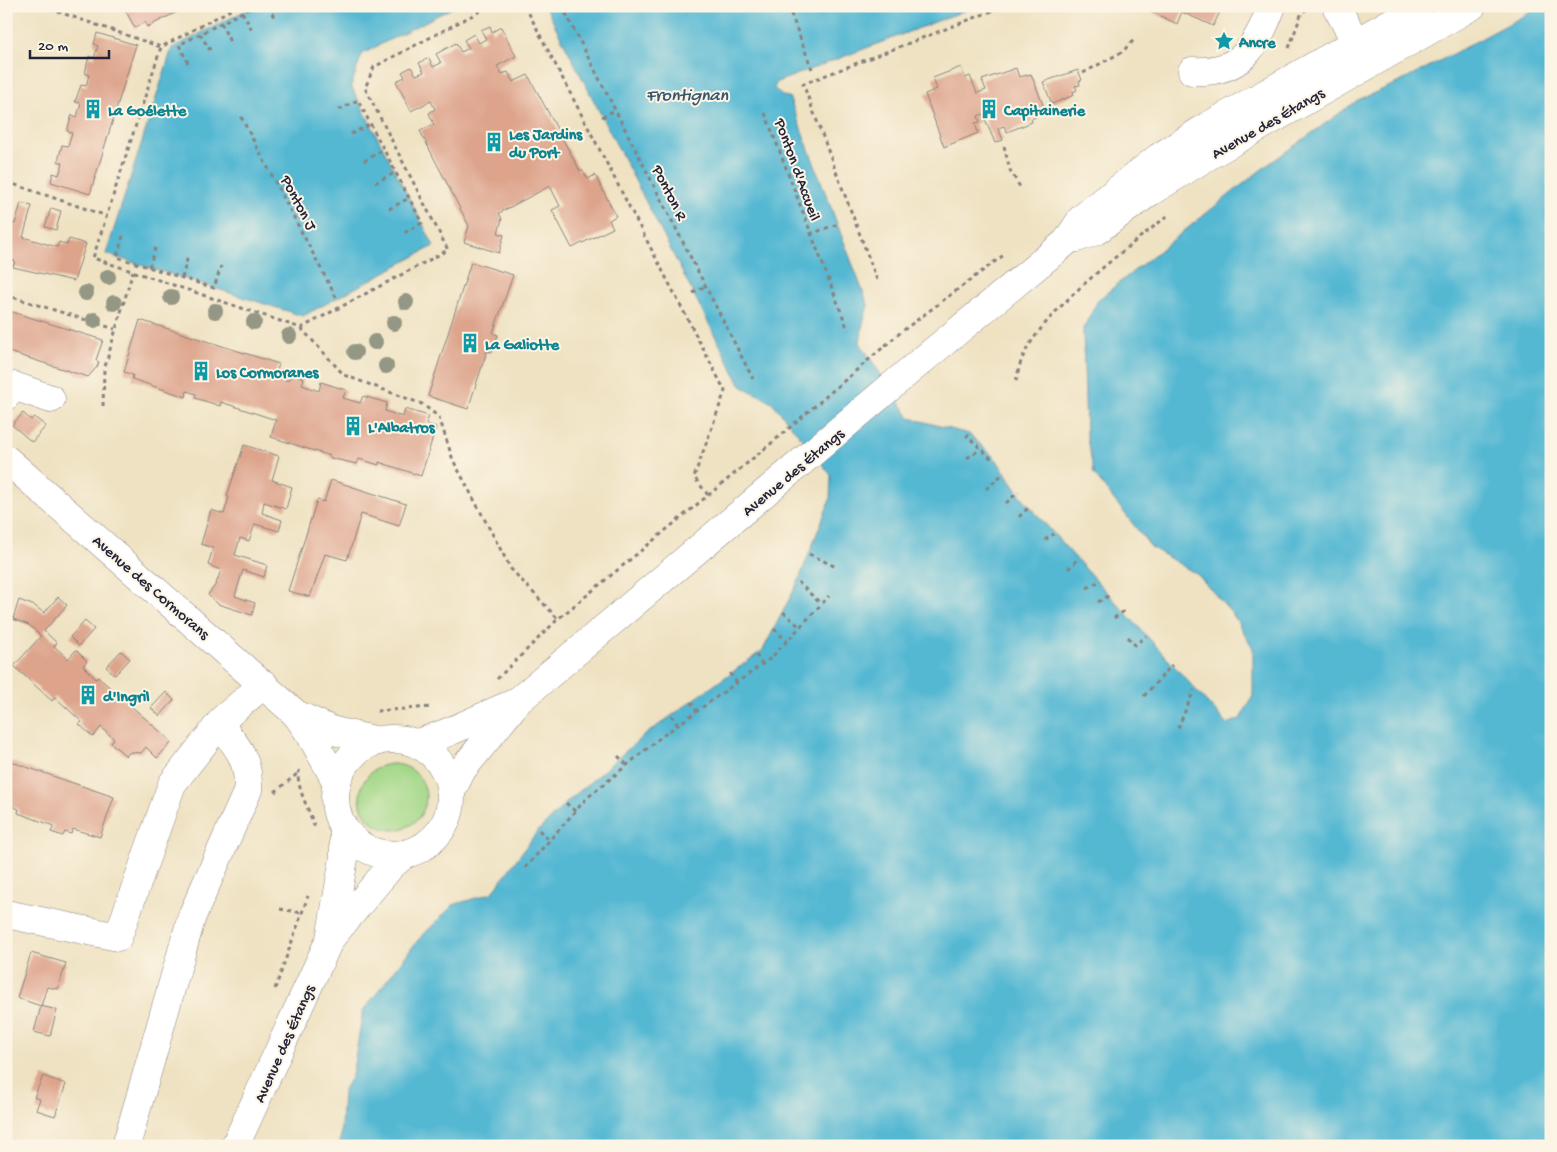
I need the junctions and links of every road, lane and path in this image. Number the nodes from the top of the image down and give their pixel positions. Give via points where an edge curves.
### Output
1 (238, 6) edge
2 (254, 6) edge
3 (268, 6) edge
4 (490, 6) edge
5 (525, 6) edge
6 (562, 6) edge
7 (788, 6) edge
8 (1005, 6) edge
9 (1272, 6) edge
10 (1336, 6) edge
11 (1420, 6) edge
12 (1472, 6) edge
13 (50, 9) dead end
14 (242, 12) junction
15 (274, 19) dead end
16 (221, 23) junction
17 (252, 30) dead end
18 (200, 34) junction
19 (1134, 40) dead end
20 (1355, 41) junction
21 (230, 42) dead end
22 (161, 48) junction
23 (210, 50) dead end
24 (188, 63) dead end
25 (1369, 64) junction
26 (812, 69) dead end
27 (1192, 71) dead end
28 (1083, 73) dead end
29 (339, 110) dead end
30 (615, 110) junction
31 (765, 113) dead end
32 (241, 117) dead end
33 (602, 118) dead end
34 (371, 124) junction
35 (351, 134) dead end
36 (1004, 146) dead end
37 (384, 149) junction
38 (364, 160) dead end
39 (396, 172) junction
40 (6, 182) edge
41 (375, 183) dead end
42 (1020, 187) dead end
43 (409, 198) junction
44 (1177, 209) dead end
45 (389, 210) dead end
46 (107, 216) junction
47 (838, 224) dead end
48 (402, 234) dead end
49 (810, 234) junction
50 (123, 236) dead end
51 (1066, 242) junction
52 (156, 246) dead end
53 (188, 256) dead end
54 (221, 266) dead end
55 (150, 267) junction
56 (133, 271) junction
57 (182, 278) junction
58 (877, 280) dead end
59 (705, 286) junction
60 (693, 293) dead end
61 (6, 295) edge
62 (336, 298) dead end
63 (301, 328) junction
64 (115, 329) junction
65 (848, 330) dead end
66 (901, 332) dead end
67 (753, 380) dead end
68 (1016, 382) dead end
69 (6, 396) edge
70 (51, 399) dead end
71 (103, 406) dead end
72 (969, 434) dead end
73 (774, 441) dead end
74 (981, 449) junction
75 (967, 458) dead end
76 (6, 459) edge
77 (994, 461) dead end
78 (1004, 473) dead end
79 (986, 489) dead end
80 (1018, 492) dead end
81 (708, 495) dead end
82 (1006, 503) dead end
83 (1030, 506) dead end
84 (1019, 517) dead end
85 (1054, 534) dead end
86 (1045, 540) dead end
87 (809, 554) dead end
88 (1077, 560) dead end
89 (836, 567) dead end
90 (1068, 569) dead end
91 (798, 582) dead end
92 (1098, 582) dead end
93 (1087, 588) dead end
94 (1110, 595) dead end
95 (829, 596) dead end
96 (1098, 602) dead end
97 (821, 604) junction
98 (1124, 611) dead end
99 (783, 612) dead end
100 (1114, 618) dead end
101 (558, 619) dead end
102 (800, 626) junction
103 (774, 629) dead end
104 (1146, 636) dead end
105 (1128, 637) dead end
106 (787, 641) junction
107 (756, 655) dead end
108 (763, 665) junction
109 (1172, 665) dead end
110 (730, 673) dead end
111 (737, 683) junction
112 (264, 684) junction
113 (1194, 690) dead end
114 (1144, 696) dead end
115 (518, 701) junction
116 (691, 702) dead end
117 (697, 712) junction
118 (296, 714) junction
119 (671, 715) dead end
120 (218, 724) junction
121 (678, 726) junction
122 (1178, 728) dead end
123 (378, 741) junction
124 (416, 743) junction
125 (618, 756) dead end
126 (626, 764) junction
127 (298, 773) dead end
128 (337, 783) junction
129 (452, 792) junction
130 (268, 798) dead end
131 (566, 803) dead end
132 (575, 811) junction
133 (344, 828) junction
134 (539, 830) dead end
135 (550, 840) junction
136 (405, 854) junction
137 (525, 868) dead end
138 (280, 909) dead end
139 (303, 912) dead end
140 (6, 914) edge
141 (330, 939) junction
142 (126, 1146) edge
143 (235, 1146) edge

1 - 22 path
2 - 14 path
3 - 15 path
4 - 63 path via 374,66 365,88 448,250
5 - 81 path via 725,392 694,477
6 - 30 path, Ponton R
7 - 26 path
8 - 58 path via 803,84
9 - 27 street via 1249,50 1233,64 1212,72
10 - 20 street
11 - 20 street, Avenue des Étangs
12 - 25 street, Avenue des Étangs
13 - 22 path
14 - 16 path
14 - 17 path
16 - 18 path
16 - 21 path
18 - 23 path
18 - 24 path via 179,45
19 - 28 path via 1122,52
20 - 25 street
20 - 51 street, Avenue des Étangs via 1158,157 1082,218
22 - 46 path
25 - 51 street, Avenue des Étangs via 1210,155 1096,231
29 - 34 path via 358,100
30 - 33 path
30 - 59 path, Ponton R
31 - 49 path, Ponton d'Accueil
32 - 62 path, Ponton J
34 - 35 path
34 - 37 path
36 - 42 path via 1010,170
37 - 38 path
37 - 39 path
39 - 41 path
39 - 43 path
40 - 46 path
43 - 45 path
43 - 48 path via 422,223
44 - 68 path via 1069,299 1036,335 1022,359
46 - 56 path via 93,258
47 - 49 path, Ponton d'Accueil
49 - 65 path, Ponton d'Accueil
50 - 55 path via 117,257
51 - 115 street, Avenue des Étangs
52 - 55 path
53 - 57 path
54 - 57 path via 214,288
55 - 57 path
56 - 63 path
56 - 64 path
59 - 60 path
59 - 67 path, Ponton R
61 - 64 path
63 - 101 path via 344,375 422,404 439,417 453,460 511,569
64 - 71 path via 104,370
66 - 73 path
69 - 70 street via 14,386
72 - 74 path via 967,436
74 - 75 path
74 - 77 path
76 - 112 street, Avenue des Cormorans
78 - 79 path
80 - 82 path
83 - 84 path
85 - 86 path
87 - 89 path
88 - 90 path
91 - 97 path
92 - 93 path
94 - 96 path
95 - 97 path
97 - 102 path
98 - 100 path
99 - 102 path
102 - 106 path
103 - 106 path
104 - 105 path via 1135,645
106 - 108 path
107 - 108 path
108 - 111 path
109 - 114 path
110 - 111 path
111 - 117 path
112 - 118 street, Avenue des Cormorans
112 - 120 street
113 - 122 path
115 - 124 street, Avenue des Étangs via 458,729
115 - 129 street, Avenue des Étangs via 462,770
116 - 117 path
117 - 121 path
118 - 123 street, Avenue des Cormorans via 334,731
118 - 128 street, Avenue des Cormorans
119 - 121 path
120 - 140 street via 172,784 118,937
120 - 142 street via 240,748 248,774 248,790 192,916
121 - 126 path
123 - 124 street via 403,739
123 - 128 street via 352,757 342,769
124 - 129 street via 440,762
125 - 126 path
126 - 132 path
127 - 130 path
128 - 133 street via 336,806
129 - 136 street via 449,813 440,832 430,843
131 - 132 path
132 - 135 path
133 - 136 street via 370,850 387,855
133 - 141 street via 344,858
134 - 135 path
135 - 137 path
136 - 141 street via 391,866
138 - 139 path
141 - 143 street, Avenue des Étangs

